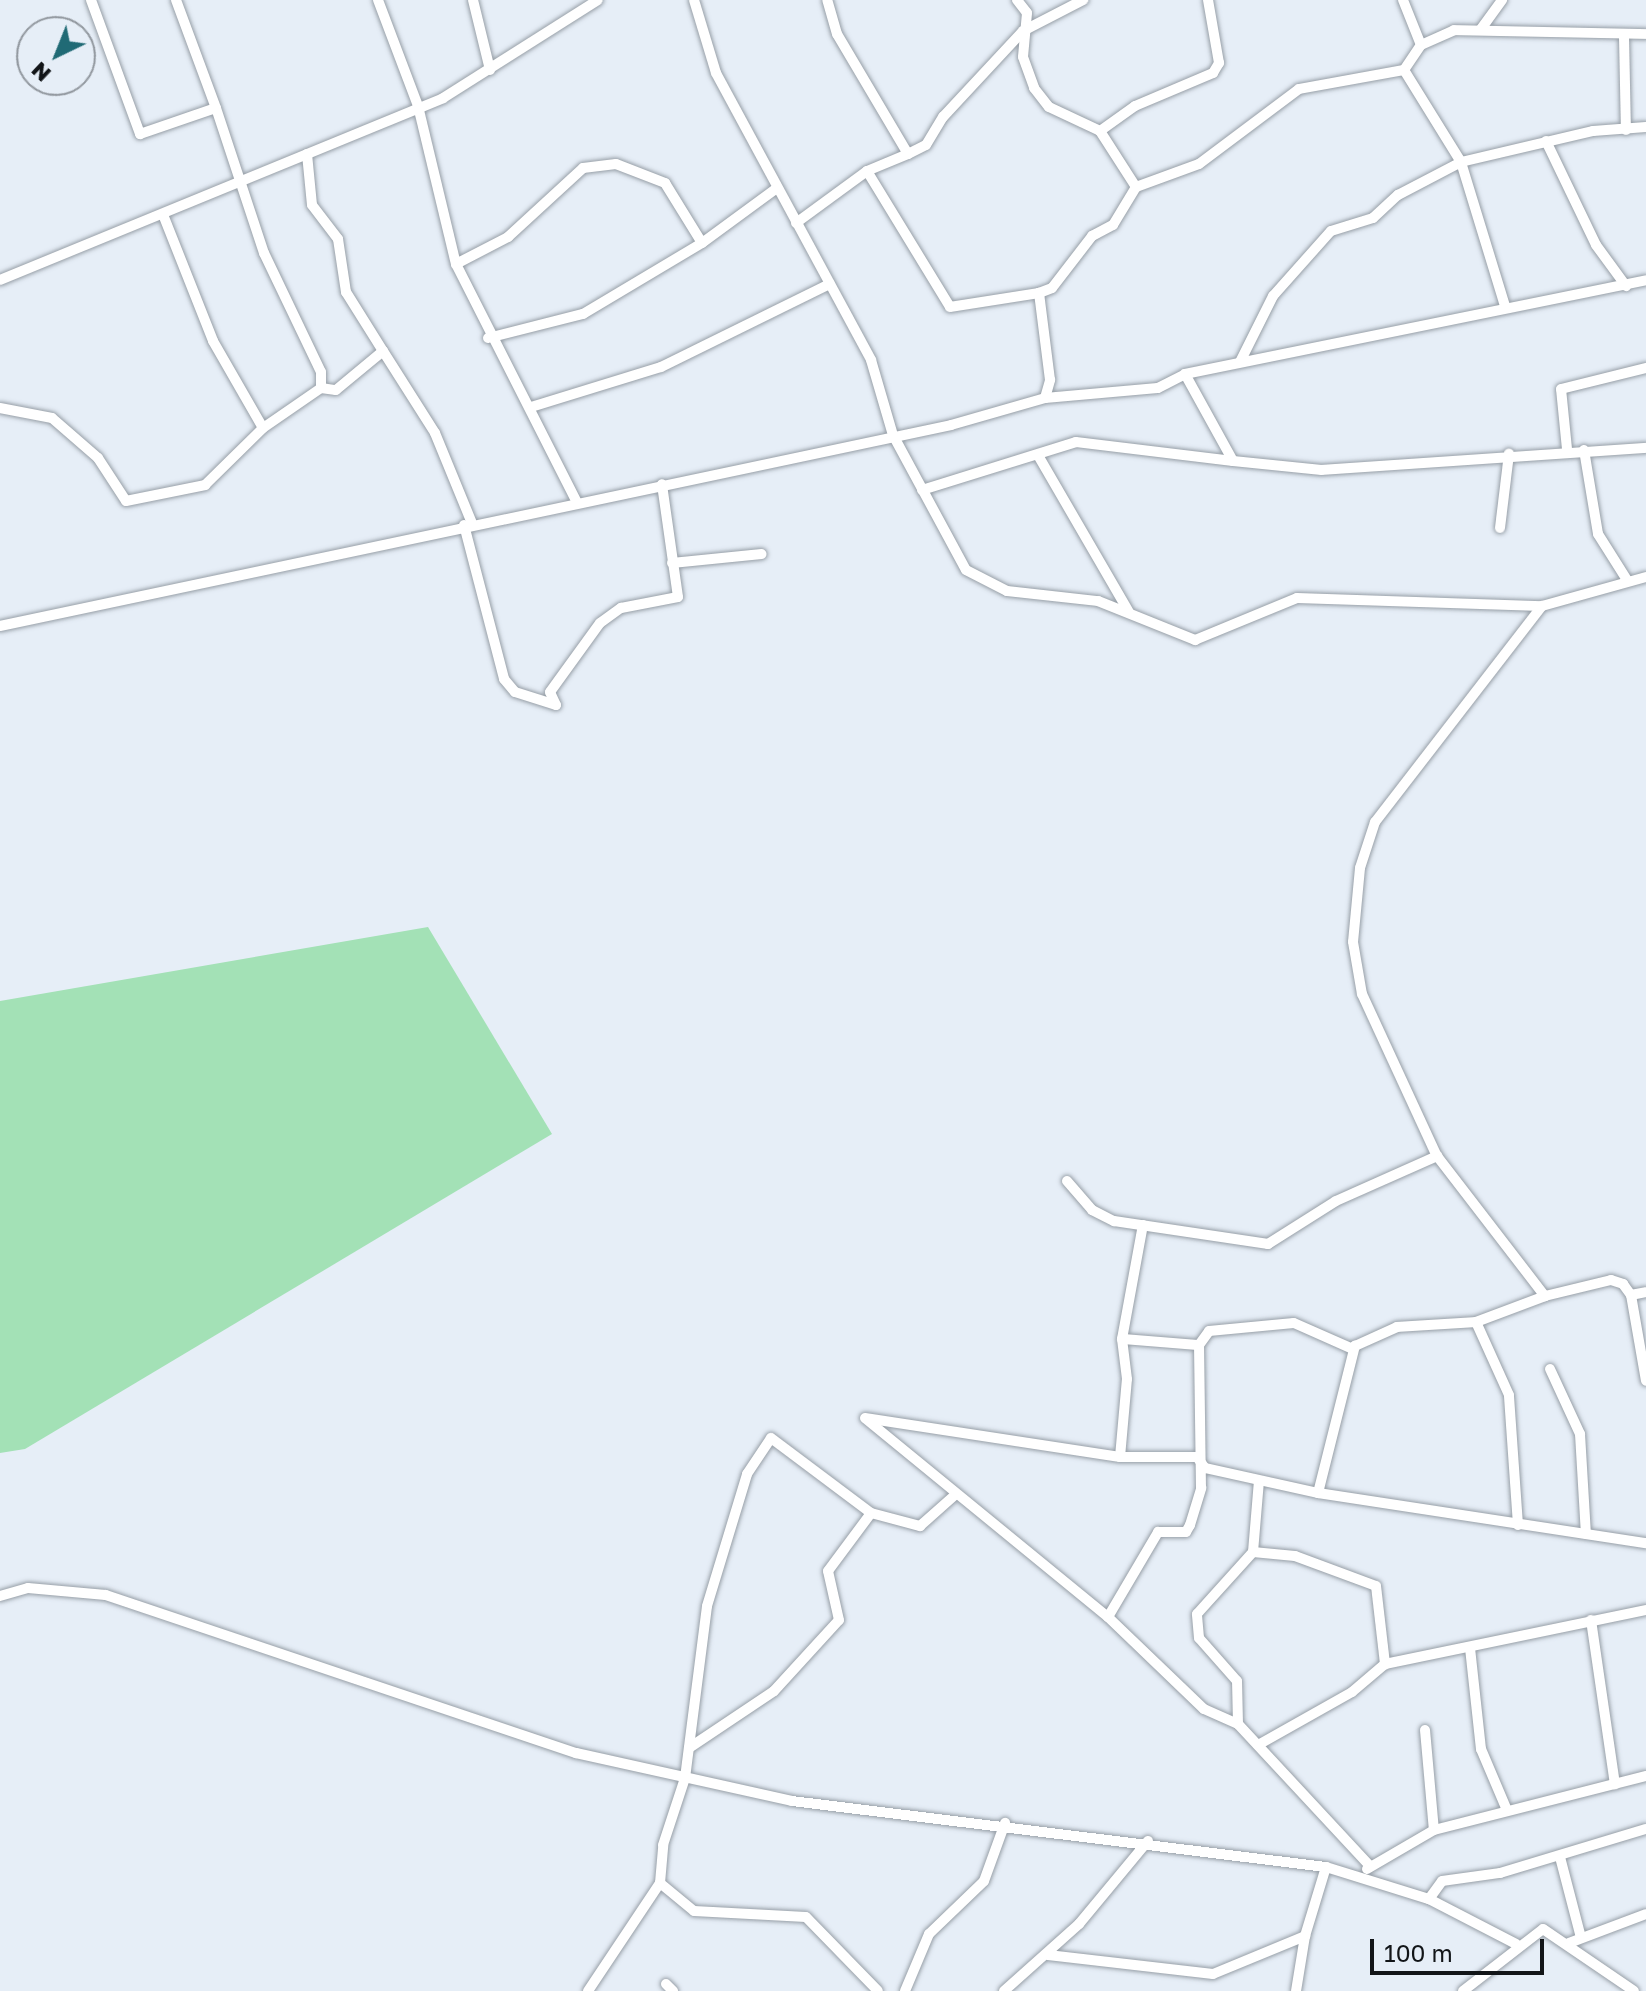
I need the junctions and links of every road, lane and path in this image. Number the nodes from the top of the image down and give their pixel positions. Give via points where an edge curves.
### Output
1 (91, 0) edge
2 (176, 0) edge
3 (378, 0) edge
4 (473, 0) edge
5 (827, 0) edge
6 (1017, 0) edge
7 (1083, 0) edge
8 (1208, 0) edge
9 (1403, 0) edge
10 (1502, 0) edge
11 (698, 1) edge
12 (590, 2) edge
13 (1481, 29) junction
14 (1023, 31) junction
15 (1646, 34) edge
16 (1624, 37) junction
17 (1421, 45) junction
18 (490, 70) junction
19 (1404, 70) junction
20 (418, 106) junction
21 (216, 108) junction
22 (1646, 127) edge
23 (1626, 130) junction
24 (1100, 131) junction
25 (1546, 141) junction
26 (307, 154) junction
27 (908, 154) junction
28 (1461, 162) junction
29 (867, 171) junction
30 (238, 184) junction
31 (1136, 187) junction
32 (777, 188) junction
33 (164, 217) junction
34 (796, 223) junction
35 (702, 243) junction
36 (456, 264) junction
37 (0, 280) edge
38 (1646, 280) edge
39 (830, 284) junction
40 (1626, 286) junction
41 (1039, 293) junction
42 (1505, 306) junction
43 (488, 338) junction
44 (383, 351) junction
45 (1240, 362) junction
46 (1646, 368) edge
47 (1185, 374) junction
48 (321, 388) junction
49 (1045, 398) junction
50 (531, 407) junction
51 (0, 408) edge
52 (263, 428) junction
53 (893, 435) junction
54 (1646, 448) edge
55 (1567, 449) junction
56 (1584, 450) junction
57 (1509, 454) junction
58 (1039, 457) junction
59 (1233, 461) junction
60 (662, 484) junction
61 (922, 490) junction
62 (577, 503) junction
63 (468, 524) junction
64 (1500, 528) dead end
65 (762, 554) dead end
66 (672, 563) junction
67 (1646, 577) edge
68 (1627, 580) junction
69 (1542, 606) junction
70 (1129, 612) junction
71 (0, 626) edge
72 (1437, 1156) junction
73 (1067, 1181) dead end
74 (1143, 1225) junction
75 (1646, 1292) edge
76 (1631, 1295) junction
77 (1545, 1296) junction
78 (1476, 1322) junction
79 (1122, 1339) junction
80 (1199, 1345) junction
81 (1353, 1349) junction
82 (1550, 1369) dead end
83 (1646, 1381) edge
84 (1120, 1457) junction
85 (1197, 1457) junction
86 (1259, 1481) junction
87 (1318, 1493) junction
88 (956, 1494) junction
89 (871, 1513) junction
90 (1518, 1525) junction
91 (1586, 1534) junction
92 (1646, 1543) edge
93 (1253, 1552) junction
94 (0, 1596) edge
95 (1646, 1610) edge
96 (1108, 1617) junction
97 (1591, 1620) junction
98 (1470, 1648) junction
99 (1385, 1664) junction
100 (1238, 1724) junction
101 (1425, 1730) dead end
102 (1258, 1745) junction
103 (689, 1748) junction
104 (1646, 1776) edge
105 (685, 1778) junction
106 (1615, 1784) junction
107 (1506, 1808) junction
108 (1005, 1823) junction
109 (1646, 1829) edge
110 (1434, 1830) junction
111 (1148, 1841) junction
112 (1560, 1857) junction
113 (1370, 1866) junction
114 (1326, 1867) junction
115 (1359, 1876) junction
116 (660, 1883) junction
117 (1429, 1899) junction
118 (1646, 1914) edge
119 (1580, 1934) junction
120 (1305, 1936) junction
121 (1569, 1943) junction
122 (1516, 1944) junction
123 (1048, 1955) junction
124 (588, 1991) edge
125 (878, 1991) edge
126 (905, 1991) edge
127 (1004, 1991) edge
128 (1296, 1991) edge
129 (1463, 1991) edge
130 (1634, 1991) edge

1 - 21 street via 140,134
2 - 21 street
3 - 20 street
4 - 18 street
5 - 27 street via 837,34
6 - 14 street via 1027,13
7 - 14 street
8 - 24 street via 1219,63 1213,73 1135,106
9 - 17 street
10 - 13 street
11 - 32 street via 716,73
12 - 18 street
13 - 16 street
13 - 17 street via 1454,30
14 - 24 street via 1034,88 1049,107
14 - 27 street via 943,117 926,145
15 - 16 street
16 - 23 street
17 - 19 street
18 - 20 street
19 - 28 street
19 - 31 street via 1299,89 1199,164
20 - 26 street
20 - 36 street
21 - 30 street
22 - 23 street
23 - 25 street
24 - 31 street
25 - 28 street
25 - 40 street via 1596,245
26 - 30 street
26 - 44 street via 312,205 338,239 346,292
27 - 29 street
28 - 42 street
28 - 45 street via 1398,195 1373,218 1331,231 1273,296
29 - 34 street
29 - 41 street via 950,307
30 - 33 street
30 - 48 street via 321,372
31 - 41 street via 1113,225 1092,236 1052,288
32 - 34 street
32 - 35 street
33 - 37 street
33 - 52 street via 213,341
34 - 39 street
35 - 36 street via 665,183 616,164 583,168 508,237
35 - 43 street via 583,314
36 - 43 street
38 - 40 street
39 - 50 street via 661,367
39 - 53 street via 871,360
40 - 42 street
41 - 49 street via 1050,380
42 - 45 street
43 - 50 street
44 - 48 street via 336,390
44 - 63 street via 435,433
45 - 47 street
46 - 55 street via 1561,389
47 - 49 street via 1158,388
47 - 59 street
48 - 52 street
49 - 53 street
50 - 62 street
51 - 52 street via 52,418 98,458 126,501 205,485
53 - 60 street
53 - 61 street
54 - 56 street
55 - 56 street
55 - 57 street
56 - 68 street via 1598,534
57 - 59 street via 1322,470
57 - 64 street
58 - 59 street via 1076,442
58 - 61 street
58 - 70 street
60 - 62 street
60 - 66 street
61 - 70 street via 966,570 1007,591
62 - 63 street
63 - 66 street via 504,679 515,692 556,705 550,692 600,623 621,608 678,597
63 - 71 street
65 - 66 street
67 - 68 street
68 - 69 street
69 - 70 street via 1297,598 1195,640
69 - 72 street via 1375,822 1360,868 1353,942 1362,994
72 - 74 street via 1336,1201 1268,1244
72 - 77 street
73 - 74 street via 1102,1217
74 - 79 street
75 - 76 street
76 - 77 street via 1611,1280
76 - 83 street
77 - 78 street
78 - 81 street via 1397,1327 1366,1335
78 - 90 street via 1509,1395
79 - 80 street
79 - 84 street via 1127,1379
80 - 81 street via 1215,1329 1294,1323
80 - 85 street
81 - 87 street
82 - 91 street via 1580,1434
84 - 85 street
84 - 88 street via 865,1418
85 - 86 street via 1205,1468
85 - 96 street via 1201,1488 1186,1532 1158,1532
86 - 87 street
86 - 93 street
87 - 90 street
88 - 89 street via 920,1526
88 - 96 street
89 - 103 street via 828,1571 839,1597 839,1620 774,1691
89 - 103 street via 771,1438 747,1474 718,1564
90 - 91 street
91 - 92 street
93 - 99 street via 1303,1559 1376,1586
93 - 100 street via 1197,1614 1199,1638 1237,1681
94 - 105 street via 28,1588 106,1595 576,1753
95 - 97 street
96 - 100 street via 1204,1709
97 - 98 street
97 - 106 street
98 - 99 street
98 - 107 street via 1481,1749
99 - 102 street via 1352,1692
100 - 102 street
101 - 110 street
102 - 113 street
103 - 105 street
104 - 106 street
105 - 108 street via 832,1808
105 - 116 street via 663,1845
106 - 107 street
107 - 110 street
108 - 111 street
108 - 126 street via 984,1881 929,1934
109 - 112 street
110 - 113 street
111 - 114 street
111 - 123 street
112 - 117 street via 1442,1881
112 - 119 street
113 - 115 street
114 - 115 street
114 - 120 street
115 - 117 street
116 - 124 street
116 - 125 street via 694,1911 806,1917
117 - 122 street
118 - 119 street
119 - 121 street
120 - 123 street via 1194,1976
120 - 128 street
121 - 122 street via 1543,1929
121 - 130 street
122 - 129 street
123 - 127 street

